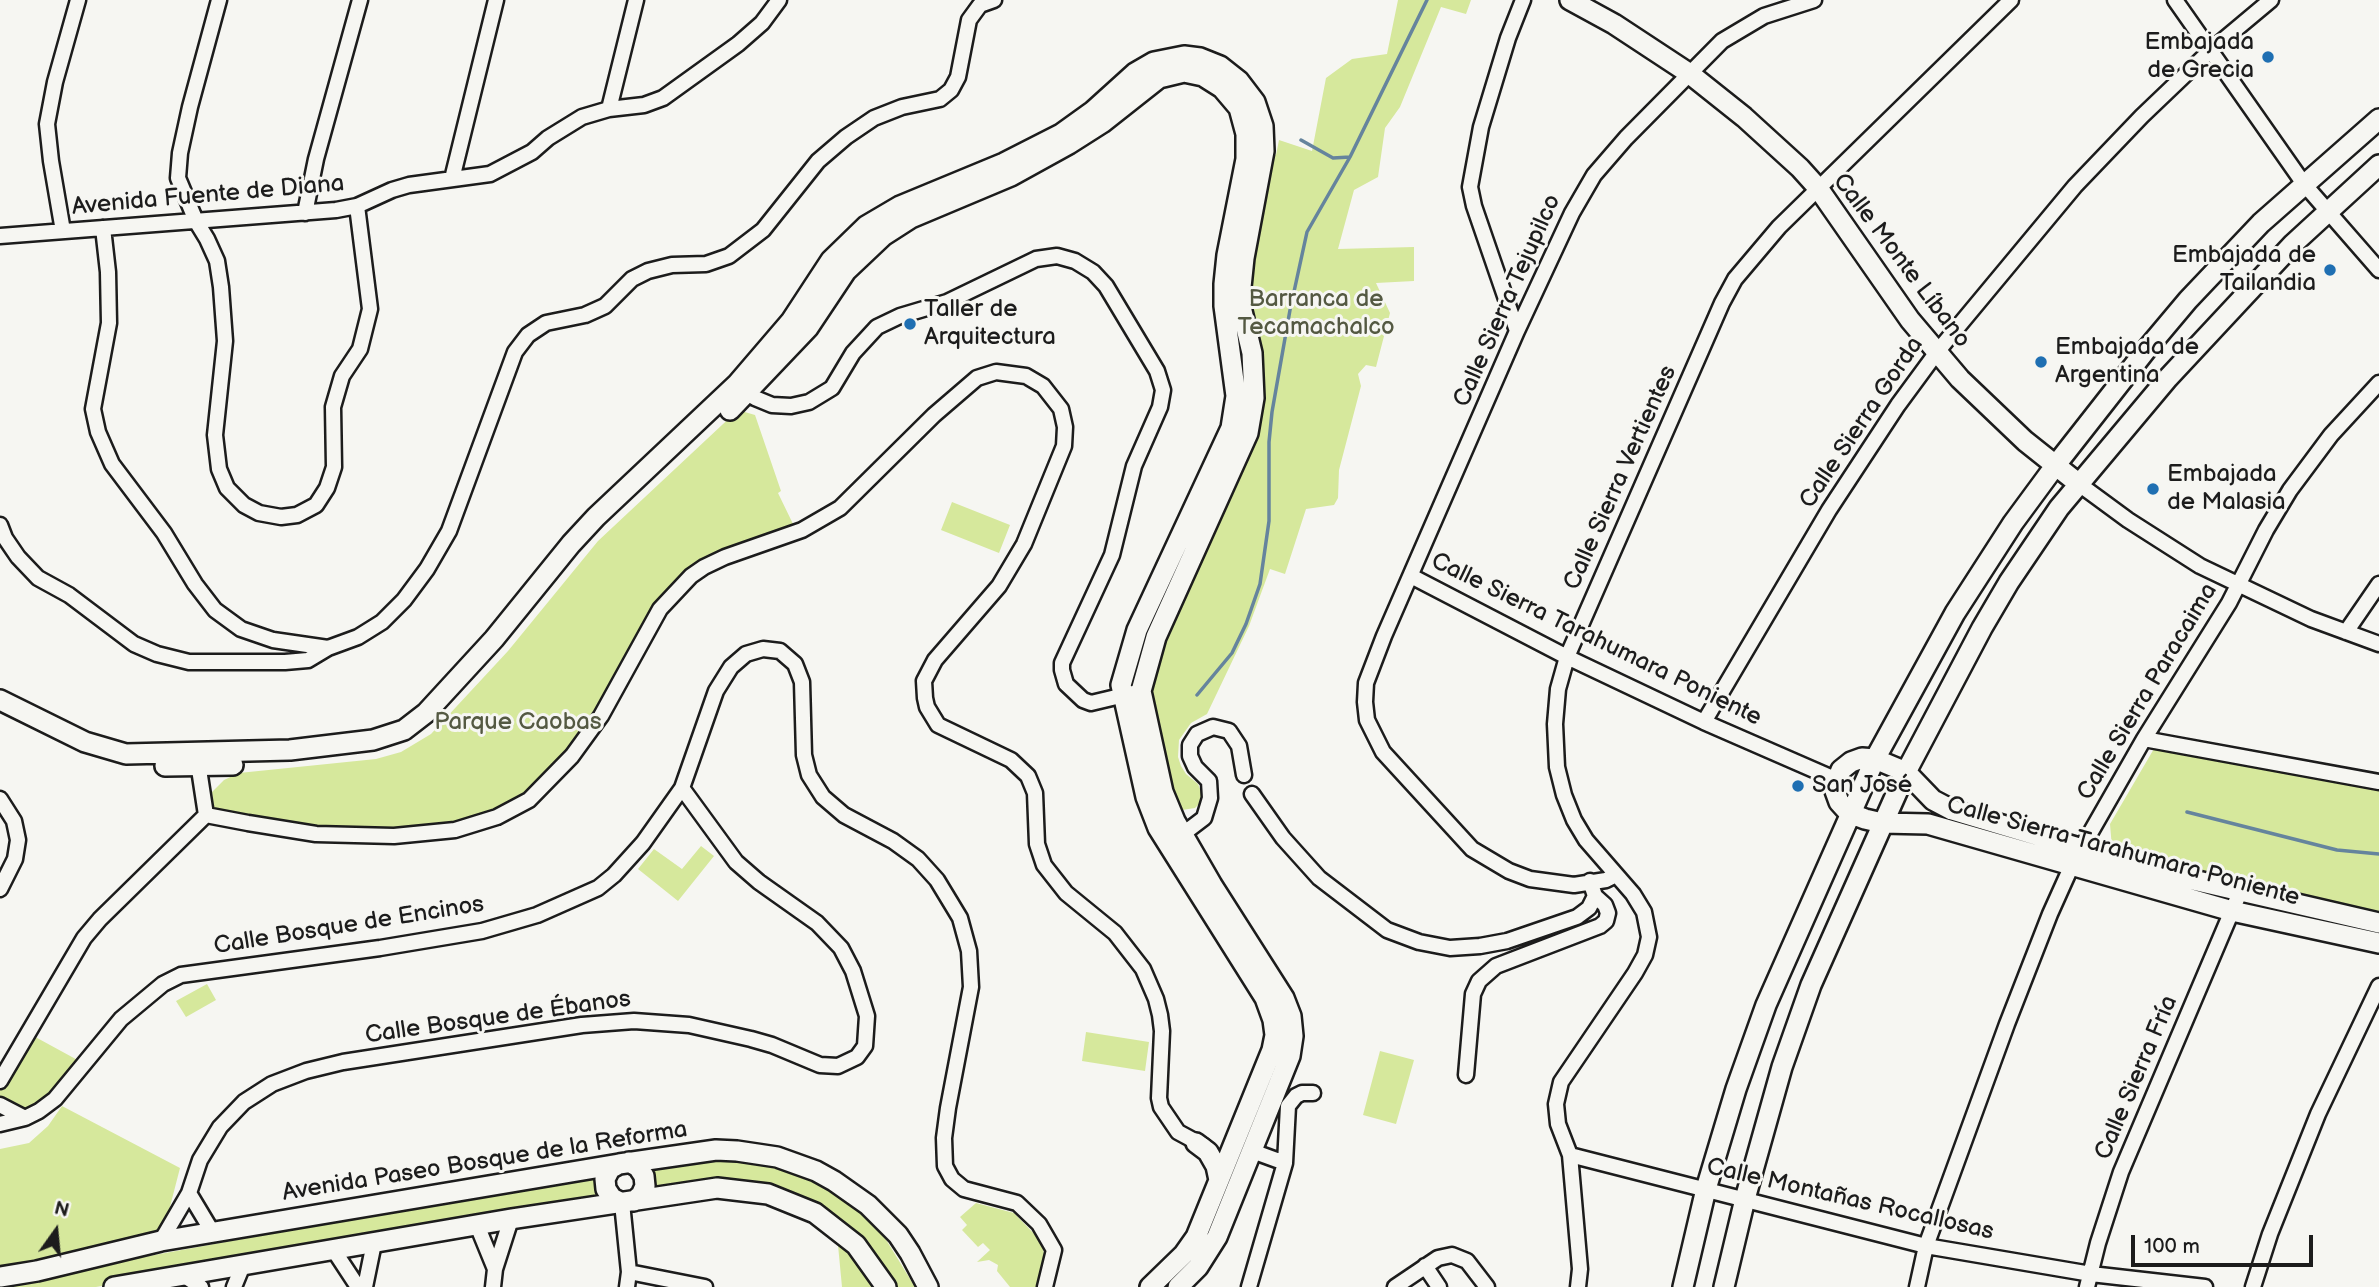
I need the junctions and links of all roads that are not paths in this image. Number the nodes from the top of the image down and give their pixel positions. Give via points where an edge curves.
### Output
1 (78, 0) edge
2 (219, 0) edge
3 (360, 0) edge
4 (496, 0) edge
5 (636, 0) edge
6 (779, 0) edge
7 (994, 0) edge
8 (1523, 0) edge
9 (1570, 0) edge
10 (1814, 0) edge
11 (2011, 0) edge
12 (2175, 0) edge
13 (2271, 0) edge
14 (1785, 4) edge
15 (2210, 51) junction
16 (1690, 74) junction
17 (1140, 80) junction
18 (609, 109) junction
19 (2379, 120) edge
20 (2379, 165) edge
21 (452, 179) junction
22 (2304, 184) junction
23 (1818, 188) junction
24 (357, 206) junction
25 (2328, 212) junction
26 (305, 213) junction
27 (196, 221) junction
28 (103, 228) junction
29 (63, 231) junction
30 (0, 236) edge
31 (2379, 270) edge
32 (1517, 331) junction
33 (1937, 352) junction
34 (1252, 353) junction
35 (1232, 356) junction
36 (2379, 383) edge
37 (742, 389) junction
38 (2055, 466) junction
39 (2079, 484) junction
40 (0, 525) edge
41 (1411, 576) junction
42 (2379, 584) edge
43 (2238, 586) junction
44 (2346, 632) junction
45 (2379, 644) edge
46 (328, 648) junction
47 (1567, 657) junction
48 (1132, 693) junction
49 (0, 700) edge
50 (0, 714) edge
51 (1704, 722) junction
52 (2144, 739) junction
53 (197, 758) junction
54 (1875, 759) junction
55 (1906, 772) junction
56 (1244, 775) dead end
57 (1837, 780) junction
58 (2379, 782) edge
59 (682, 788) junction
60 (1252, 794) dead end
61 (0, 799) edge
62 (1849, 813) junction
63 (206, 814) junction
64 (1882, 823) junction
65 (1184, 834) junction
66 (2077, 857) junction
67 (1616, 875) junction
68 (1590, 881) junction
69 (0, 889) edge
70 (2240, 892) junction
71 (1595, 896) junction
72 (2232, 911) junction
73 (2379, 923) edge
74 (1231, 928) junction
75 (2379, 943) edge
76 (2379, 986) edge
77 (1466, 1075) dead end
78 (0, 1081) edge
79 (1313, 1093) dead end
80 (0, 1105) edge
81 (25, 1118) junction
82 (0, 1124) edge
83 (1239, 1132) junction
84 (1196, 1143) junction
85 (1243, 1155) junction
86 (1570, 1155) junction
87 (624, 1163) junction
88 (1285, 1163) junction
89 (1219, 1180) junction
90 (1706, 1189) junction
91 (189, 1193) junction
92 (1745, 1199) junction
93 (628, 1202) junction
94 (511, 1219) junction
95 (477, 1225) junction
96 (213, 1233) junction
97 (161, 1241) junction
98 (374, 1243) junction
99 (1926, 1246) junction
100 (333, 1249) junction
101 (243, 1265) junction
102 (1425, 1266) junction
103 (495, 1269) junction
104 (183, 1275) junction
105 (0, 1277) edge
106 (628, 1280) edge
107 (2089, 1281) edge
108 (114, 1287) edge
109 (201, 1287) edge
110 (233, 1287) edge
111 (358, 1287) edge
112 (365, 1287) edge
113 (494, 1287) edge
114 (705, 1287) edge
115 (886, 1287) edge
116 (928, 1287) edge
117 (1045, 1287) edge
118 (1150, 1287) edge
119 (1178, 1287) edge
120 (1249, 1287) edge
121 (1395, 1287) edge
122 (1439, 1287) edge
123 (1487, 1287) edge
124 (1578, 1287) edge
125 (1683, 1287) edge
126 (1724, 1287) edge
127 (1917, 1287) edge
128 (2205, 1287) edge
129 (2253, 1287) edge

1 - 29 street via 47,124
2 - 27 street via 180,153 178,178
3 - 26 street
4 - 21 street
5 - 18 street
6 - 18 street, Avenida Fuente de Diana via 738,44 663,98
7 - 46 street via 980,5 969,20 951,90 940,99 874,118 846,137 818,161 763,230 729,256 706,264 648,271 632,279 606,306 585,316 546,323 528,335 515,352 449,531 427,569 382,622
8 - 32 street via 1481,127 1470,187
9 - 16 street, Calle Monte Líbano
10 - 14 street, Calle Sierra Tejupilco
11 - 23 street, Calle Sierra Vertientes
12 - 15 street
13 - 15 street, Calle Sierra Gorda
14 - 16 street, Calle Sierra Tejupilco via 1722,41
15 - 22 street
15 - 33 street, Calle Sierra Gorda via 2075,186
16 - 23 street, Calle Monte Líbano via 1744,117
16 - 32 street, Calle Sierra Tejupilco via 1594,174
17 - 34 street via 1154,62 1200,58 1239,81 1255,102 1263,125 1264,151 1241,287
17 - 35 street via 1184,72 1203,76 1222,88 1239,108 1247,134 1246,159 1224,284
17 - 37 street via 1061,134 900,206 866,226 831,260
18 - 21 street, Avenida Fuente de Diana via 567,125 513,164 490,174
19 - 22 street
20 - 25 street
21 - 24 street, Avenida Fuente de Diana via 392,190
22 - 25 street
22 - 38 street via 2188,300
23 - 33 street, Calle Monte Líbano
23 - 47 street, Calle Sierra Vertientes via 1756,251 1728,291
24 - 26 street, Avenida Fuente de Diana
24 - 27 street via 370,309 360,349 342,376 333,407 334,467 316,505 281,517 244,505 227,488 219,468 215,435 225,341 221,287 217,261
25 - 31 street
25 - 39 street via 2213,329
26 - 27 street, Avenida Fuente de Diana
27 - 28 street, Avenida Fuente de Diana
28 - 29 street, Avenida Fuente de Diana
28 - 46 street via 109,323 93,409 112,464 215,610 241,629 273,640
29 - 30 street, Avenida Fuente de Diana
32 - 41 street, Calle Sierra Tejupilco
33 - 38 street, Calle Monte Líbano via 1976,395
33 - 51 street, Calle Sierra Gorda via 1829,510
34 - 35 street
34 - 48 street via 1254,398 1248,433
35 - 48 street via 1236,396 1231,428 1138,630 1121,685
36 - 43 street, Calle Sierra Paracaima via 2331,435 2290,490
37 - 48 street via 763,402 800,404 832,387 853,353 877,327 900,316 947,302 1036,259 1066,258 1093,272 1157,371 1163,390 1134,466 1112,555 1062,663 1066,684 1083,700 1091,703
37 - 53 street via 596,517 526,609 412,725 373,740
38 - 39 street, Calle Monte Líbano
38 - 54 street via 1981,570
39 - 43 street, Calle Monte Líbano via 2170,547
39 - 55 street via 2009,582
40 - 46 street via 18,557 38,578 69,595 134,644 156,654 189,662 285,662 307,660
41 - 47 street, Calle Sierra Tarahumara Poniente
41 - 68 street, Calle Sierra Tejupilco via 1366,683 1367,720 1373,736 1472,849 1530,878 1574,885
42 - 44 street
43 - 44 street, Calle Monte Líbano
43 - 52 street, Calle Sierra Paracaima
44 - 45 street, Calle Monte Líbano
47 - 51 street, Calle Sierra Tarahumara Poniente
47 - 67 street, Calle Sierra Vertientes via 1555,714 1557,767 1574,820
48 - 65 street via 1163,792
48 - 74 street via 1146,797 1158,828
49 - 53 street via 106,750
50 - 53 street via 103,762 135,767
51 - 57 street, Calle Sierra Tarahumara Poniente
52 - 58 street
52 - 66 street, Calle Sierra Paracaima
53 - 63 street
54 - 55 street, Calle Sierra Tarahumara Poniente
54 - 57 street via 1851,762
54 - 62 street
55 - 64 street
55 - 66 street, Calle Sierra Tarahumara Poniente via 1933,800 1952,810
56 - 65 street via 1239,746 1229,732 1213,727 1196,734 1189,756 1209,781 1210,798 1204,818
57 - 62 street via 1835,791
59 - 81 street, Calle Bosque de Encinos via 614,875 589,893 537,915 448,937 191,972 171,979 121,1019 55,1099
59 - 91 street, Calle Bosque de Ébanos via 736,862 817,923 841,948 867,1016 865,1046 857,1057 842,1065 820,1065 751,1039 689,1025 634,1021 343,1062 272,1084 244,1102 200,1160
59 - 117 street, Calle Bosque de Encinos via 716,691 731,667 746,654 779,651 795,664 802,682 804,755 809,775 823,797 844,815 918,859 960,918 969,951 971,987 945,1128 945,1166 964,1189 1017,1203 1040,1224 1054,1250
60 - 71 street via 1319,878 1387,930 1419,942 1450,948 1507,941 1577,917
61 - 69 street via 14,821 18,840 15,859
62 - 64 street, Calle Sierra Tarahumara Poniente
62 - 90 street via 1766,1004
63 - 78 street via 84,937
63 - 84 street via 302,832 394,836 469,827 513,809 544,786 572,756 601,716 660,609 691,576 725,557 802,530 840,508 977,378 1006,372 1026,376 1043,386 1061,409 1064,446 1024,544 999,586 934,660 924,681 925,698 938,725 1011,760 1028,776 1035,793 1037,844 1044,865 1066,893 1126,944 1151,984 1161,1031 1158,1098 1178,1132
64 - 66 street, Calle Sierra Tarahumara Poniente via 1928,824
64 - 92 street via 1797,1022
65 - 74 street
66 - 70 street, Calle Sierra Tarahumara Poniente
66 - 72 street, Calle Sierra Tarahumara Poniente
66 - 99 street, Calle Sierra Paracaima via 2031,960
67 - 68 street, Calle Sierra Tejupilco
67 - 86 street, Calle Sierra Vertientes via 1644,912 1649,937 1635,973 1561,1082 1558,1124
68 - 71 street
70 - 72 street, Calle Sierra Fría
70 - 73 street, Calle Sierra Tarahumara Poniente
71 - 77 street via 1608,913 1600,926 1496,966 1479,981 1472,1003
72 - 75 street, Calle Sierra Tarahumara Poniente
72 - 107 street, Calle Sierra Fría via 2122,1172
74 - 83 street via 1275,1027 1272,1050
74 - 85 street via 1284,998 1293,1026 1290,1056
76 - 129 street via 2318,1114
79 - 88 street via 1296,1096 1288,1106
80 - 81 street
81 - 82 street, Calle Bosque de Encinos
83 - 84 street
83 - 85 street
84 - 85 street
84 - 89 street via 1208,1153
85 - 88 street
85 - 89 street
85 - 119 street via 1212,1248
86 - 90 street, Calle Montañas Rocallosas
86 - 124 street, Calle Sierra Vertientes
87 - 93 street via 638,1167 644,1176 641,1195
87 - 93 street via 610,1169 606,1189 612,1198
87 - 96 street, Avenida Paseo Bosque de la Reforma
87 - 116 street, Avenida Paseo Bosque de la Reforma via 737,1151 777,1157 816,1171 852,1192 883,1219 910,1253
88 - 120 street
89 - 118 street via 1190,1247
90 - 92 street, Calle Montañas Rocallosas
90 - 125 street
91 - 96 street
91 - 97 street, Calle Bosque de Ébanos
92 - 99 street, Calle Montañas Rocallosas
92 - 126 street
93 - 94 street
93 - 106 street
93 - 115 street via 717,1188 751,1190 784,1199 843,1233 868,1258
94 - 95 street
94 - 103 street
95 - 98 street
95 - 103 street
96 - 97 street, Avenida Paseo Bosque de la Reforma
97 - 105 street, Avenida Paseo Bosque de la Reforma
98 - 100 street
98 - 112 street
99 - 107 street, Calle Montañas Rocallosas
99 - 127 street, Calle Sierra Paracaima
100 - 101 street
100 - 111 street
101 - 104 street
101 - 110 street
102 - 121 street
102 - 122 street
102 - 123 street via 1452,1255 1467,1261
103 - 113 street
104 - 108 street
104 - 109 street
106 - 114 street
107 - 128 street, Calle Montañas Rocallosas

